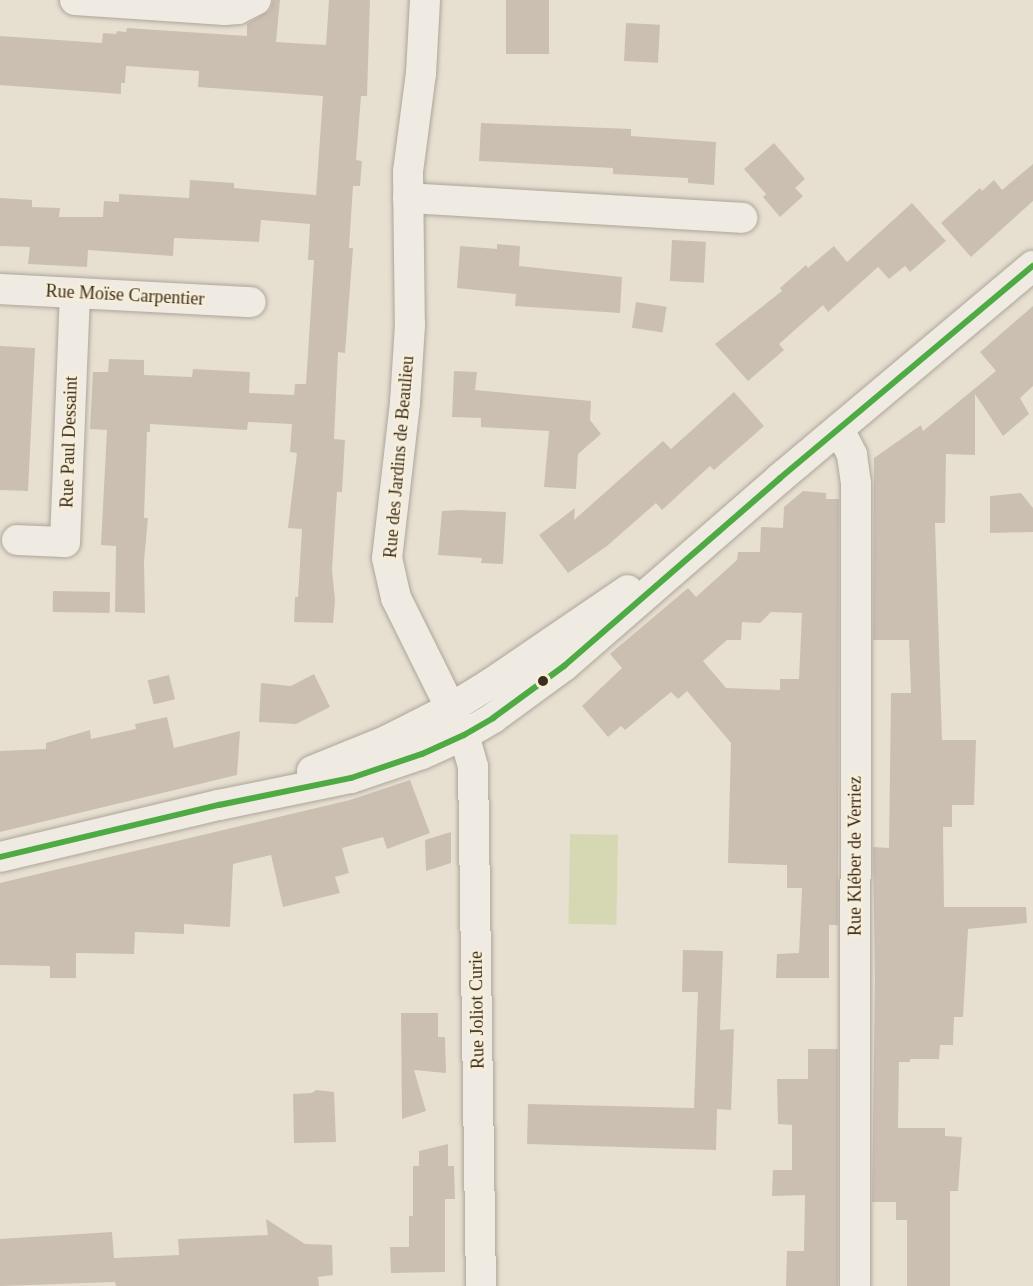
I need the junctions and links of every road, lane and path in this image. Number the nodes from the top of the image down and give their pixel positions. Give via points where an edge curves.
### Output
1 (75, 0) edge
2 (256, 0) edge
3 (425, 0) edge
4 (408, 198) junction
5 (742, 218) dead end
6 (1033, 266) edge
7 (0, 289) edge
8 (75, 293) junction
9 (250, 302) dead end
10 (839, 429) junction
11 (747, 506) junction
12 (17, 540) dead end
13 (451, 708) junction
14 (464, 735) junction
15 (219, 805) junction
16 (0, 857) edge
17 (481, 1286) edge
18 (855, 1286) edge

1 - 2 street via 225,10 238,9
3 - 4 street, Rue des Jardins de Beaulieu
4 - 5 street
4 - 13 street, Rue des Jardins de Beaulieu via 410,326 387,558 396,598
6 - 10 street
7 - 8 street, Rue Moïse Carpentier
8 - 9 street, Rue Moïse Carpentier
8 - 12 street, Rue Paul Dessaint via 65,542
10 - 11 street
10 - 18 street, Rue Kléber de Verriez via 852,455 856,484
11 - 13 street
11 - 14 street via 564,666
13 - 14 street, Rue des Jardins de Beaulieu
13 - 15 street via 346,758
14 - 15 street via 351,778
14 - 17 street, Rue Joliot Curie via 473,767
15 - 16 street

